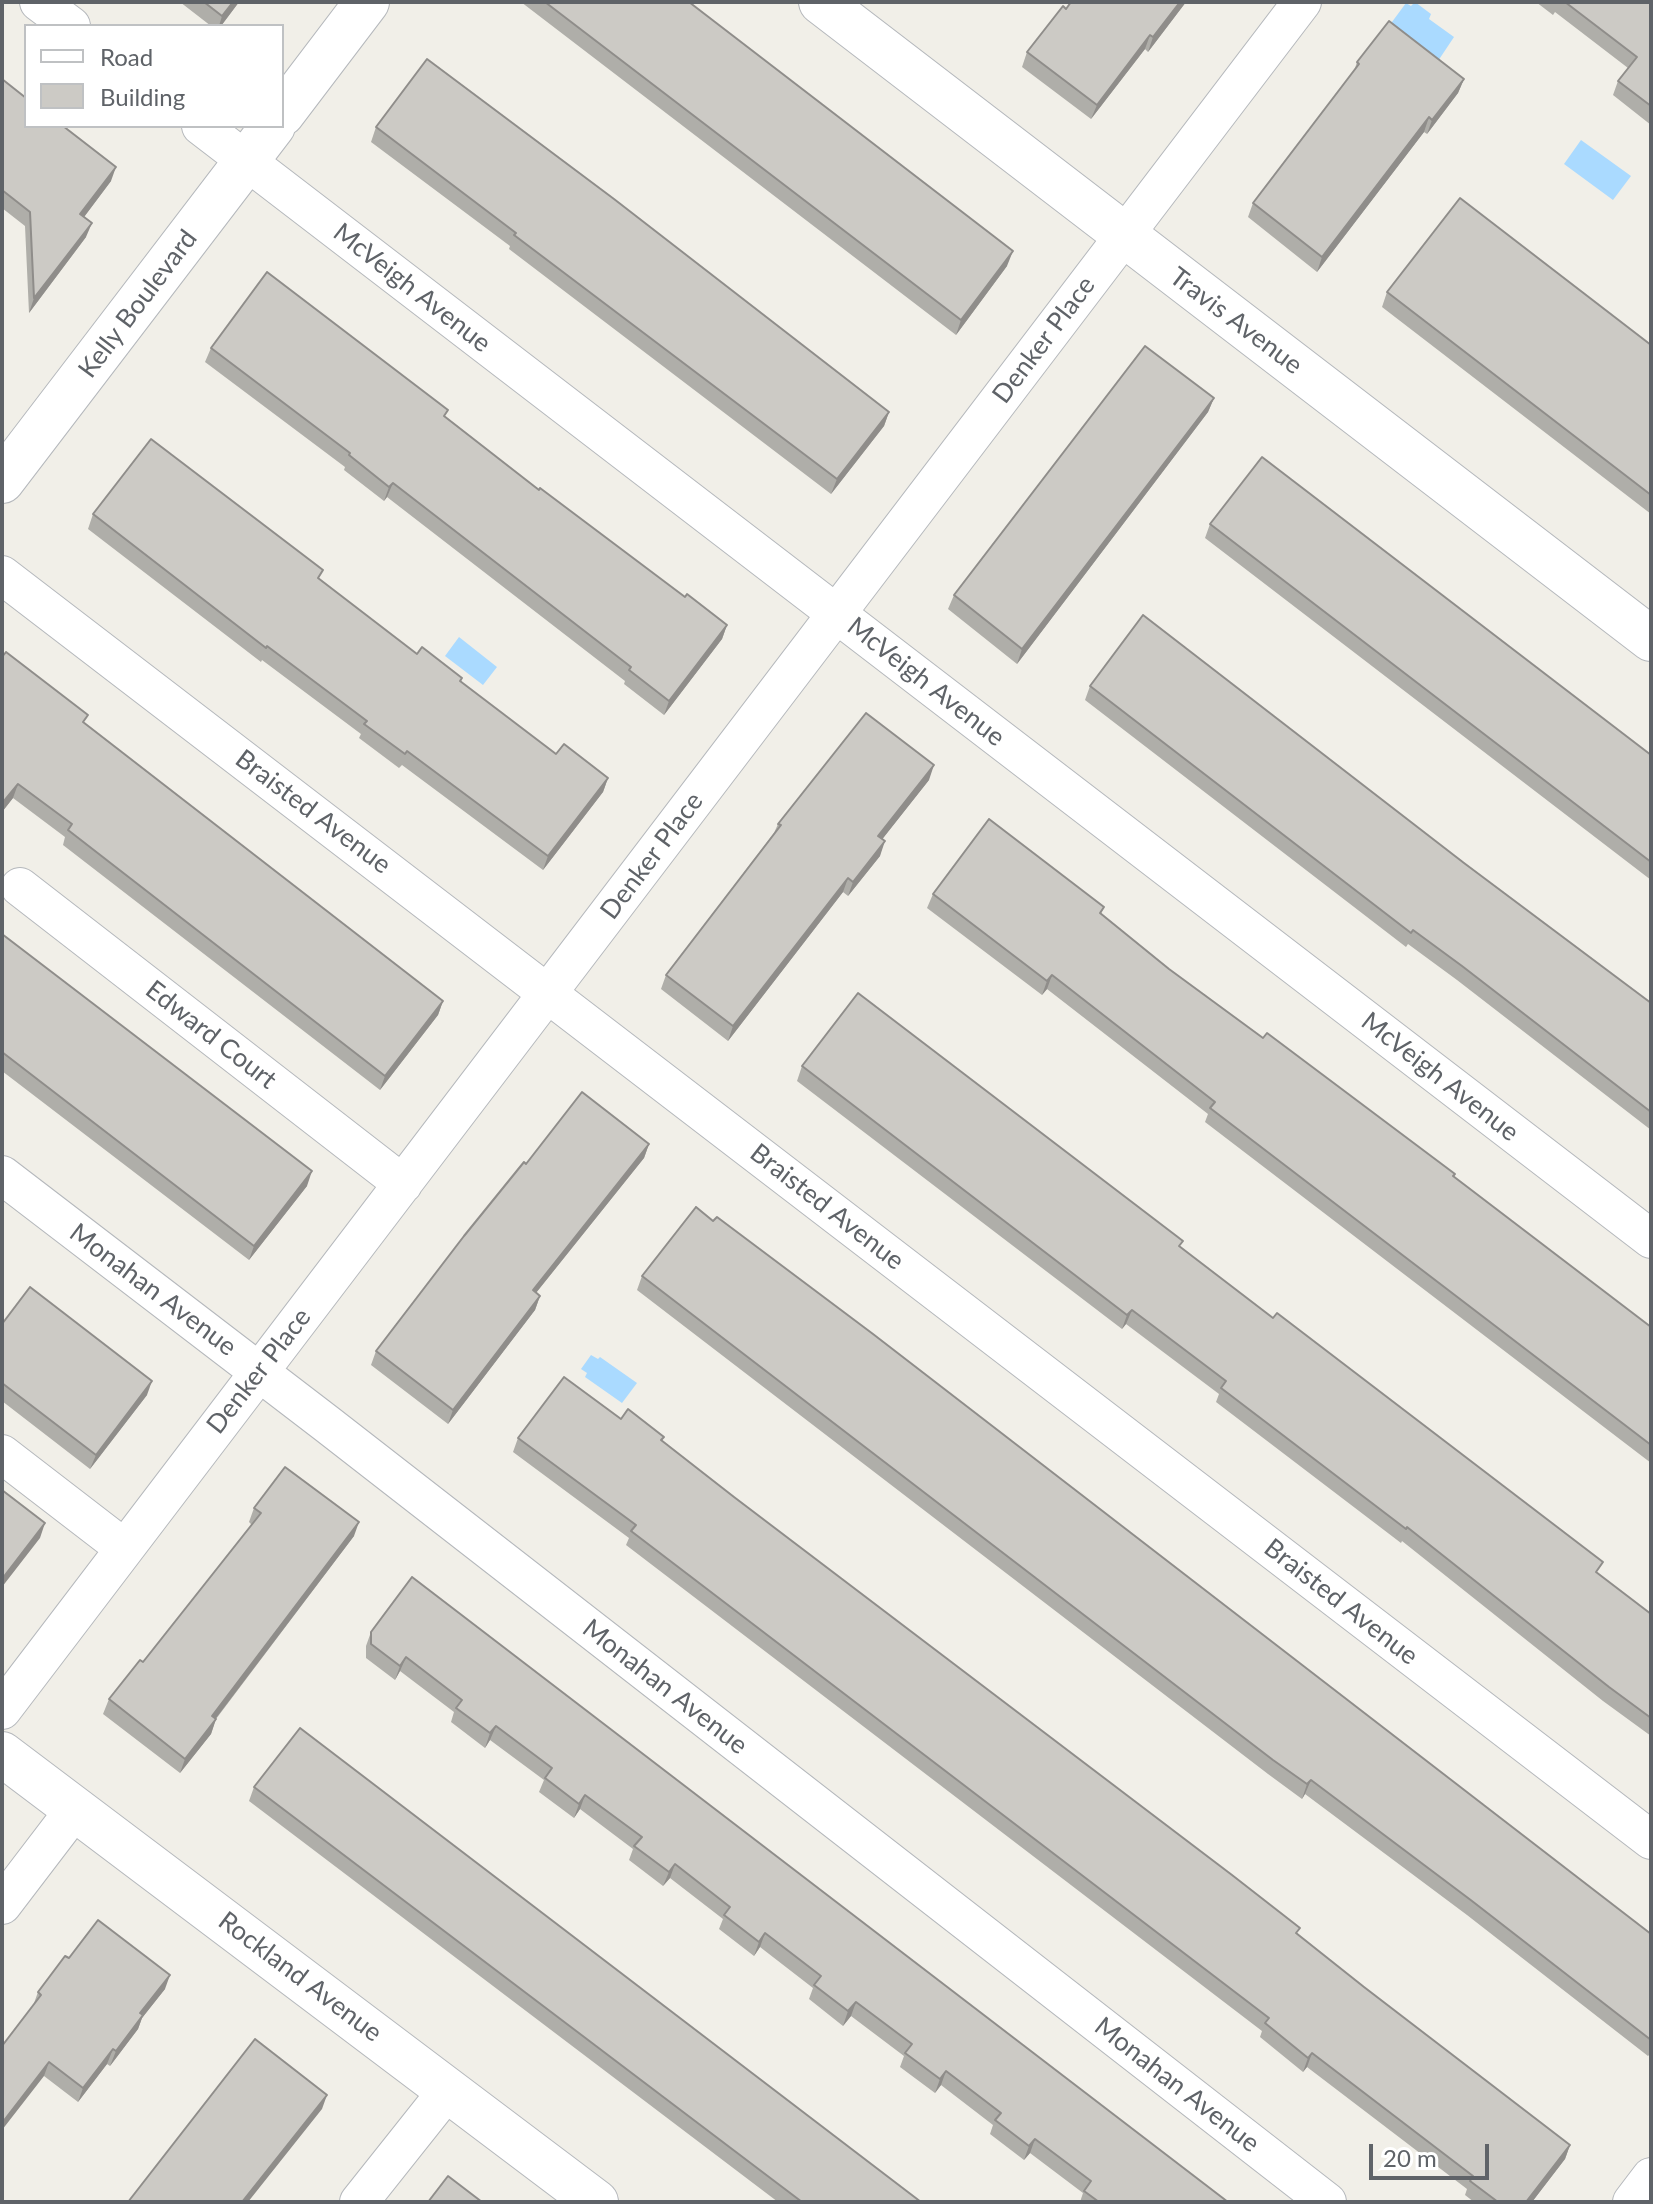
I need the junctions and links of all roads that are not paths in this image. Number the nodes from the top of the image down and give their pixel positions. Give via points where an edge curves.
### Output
1 (39, 2) edge
2 (367, 2) edge
3 (821, 2) edge
4 (1302, 2) edge
5 (68, 24) edge
6 (284, 111) edge
7 (204, 128) edge
8 (272, 128) edge
9 (247, 161) junction
10 (1124, 235) junction
11 (2, 481) edge
12 (2, 575) edge
13 (836, 613) junction
14 (1651, 639) edge
15 (20, 887) dead end
16 (548, 992) junction
17 (2, 1175) edge
18 (403, 1184) junction
19 (1651, 1239) edge
20 (259, 1371) junction
21 (2, 1454) edge
22 (124, 1548) junction
23 (2, 1710) edge
24 (2, 1754) edge
25 (76, 1808) junction
26 (1651, 1840) edge
27 (2, 1905) edge
28 (448, 2090) junction
29 (1651, 2177) edge
30 (359, 2202) edge
31 (596, 2202) edge
32 (1327, 2202) edge
33 (1632, 2202) edge

1 - 5 street
2 - 6 street
3 - 10 street, Travis Avenue
4 - 10 street, Denker Place
7 - 9 street, McVeigh Avenue
8 - 9 street, Kelly Boulevard
9 - 11 street, Kelly Boulevard
9 - 13 street, McVeigh Avenue
10 - 13 street, Denker Place
10 - 14 street, Travis Avenue
12 - 16 street, Braisted Avenue
13 - 16 street, Denker Place
13 - 19 street, McVeigh Avenue
15 - 18 street, Edward Court
16 - 18 street, Denker Place
16 - 26 street, Braisted Avenue
17 - 20 street, Monahan Avenue
18 - 20 street, Denker Place
20 - 22 street, Denker Place
20 - 32 street, Monahan Avenue
21 - 22 street
22 - 23 street, Denker Place
24 - 25 street, Rockland Avenue
25 - 27 street
25 - 28 street, Rockland Avenue
28 - 30 street
28 - 31 street, Rockland Avenue
29 - 33 street

